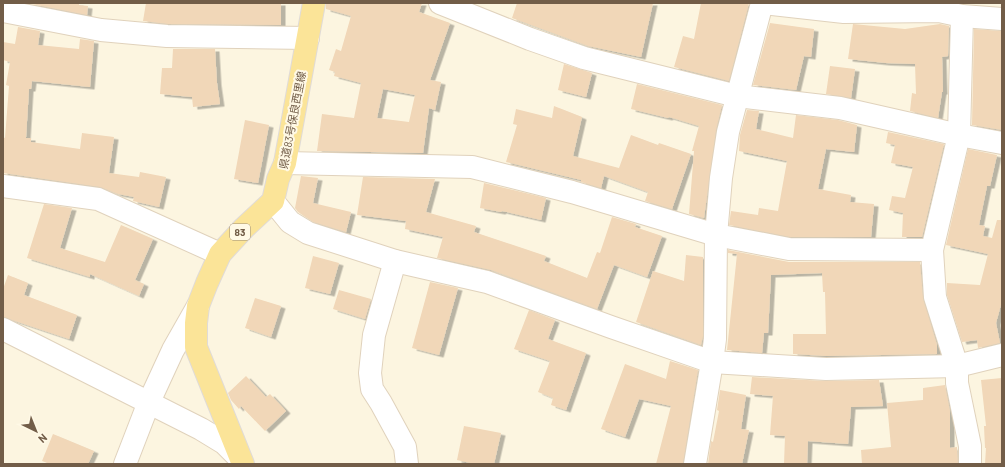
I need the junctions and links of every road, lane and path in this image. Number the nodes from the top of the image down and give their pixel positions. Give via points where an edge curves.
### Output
1 (314, 3) edge
2 (440, 3) edge
3 (763, 3) edge
4 (939, 7) edge
5 (3, 11) edge
6 (962, 16) junction
7 (1002, 19) edge
8 (308, 38) junction
9 (737, 96) junction
10 (959, 136) junction
11 (1002, 144) edge
12 (285, 163) junction
13 (3, 186) edge
14 (273, 201) junction
15 (716, 235) junction
16 (932, 250) junction
17 (220, 254) junction
18 (395, 261) junction
19 (198, 306) junction
20 (3, 330) edge
21 (1002, 354) edge
22 (712, 362) junction
23 (957, 366) junction
24 (149, 402) junction
25 (242, 461) edge
26 (125, 464) edge
27 (407, 464) edge
28 (695, 464) edge
29 (970, 464) edge

1 - 8 main road, 県道83号保良西里線
2 - 9 street via 584,58
3 - 4 street via 844,12
3 - 9 street
4 - 6 street
5 - 8 street via 101,30 167,36
6 - 7 street
6 - 10 street
8 - 12 main road, 県道83号保良西里線
9 - 10 street via 840,108
9 - 15 street via 721,178
10 - 11 street
10 - 16 street
12 - 14 main road, 県道83号保良西里線
12 - 15 street via 472,167 572,192
13 - 17 street via 98,200
14 - 17 main road, 83
14 - 18 street via 290,222 308,233
15 - 16 street via 789,249
15 - 22 street via 715,339
16 - 23 street via 935,297
17 - 19 main road, 83
18 - 22 street via 487,282
18 - 27 street via 374,335 370,373 372,389 405,447
19 - 24 street
19 - 25 main road, 83 via 196,347
20 - 24 street
21 - 23 street
22 - 23 street via 826,369
22 - 28 street
23 - 29 street via 957,383 970,446
24 - 25 street via 224,443
24 - 26 street

